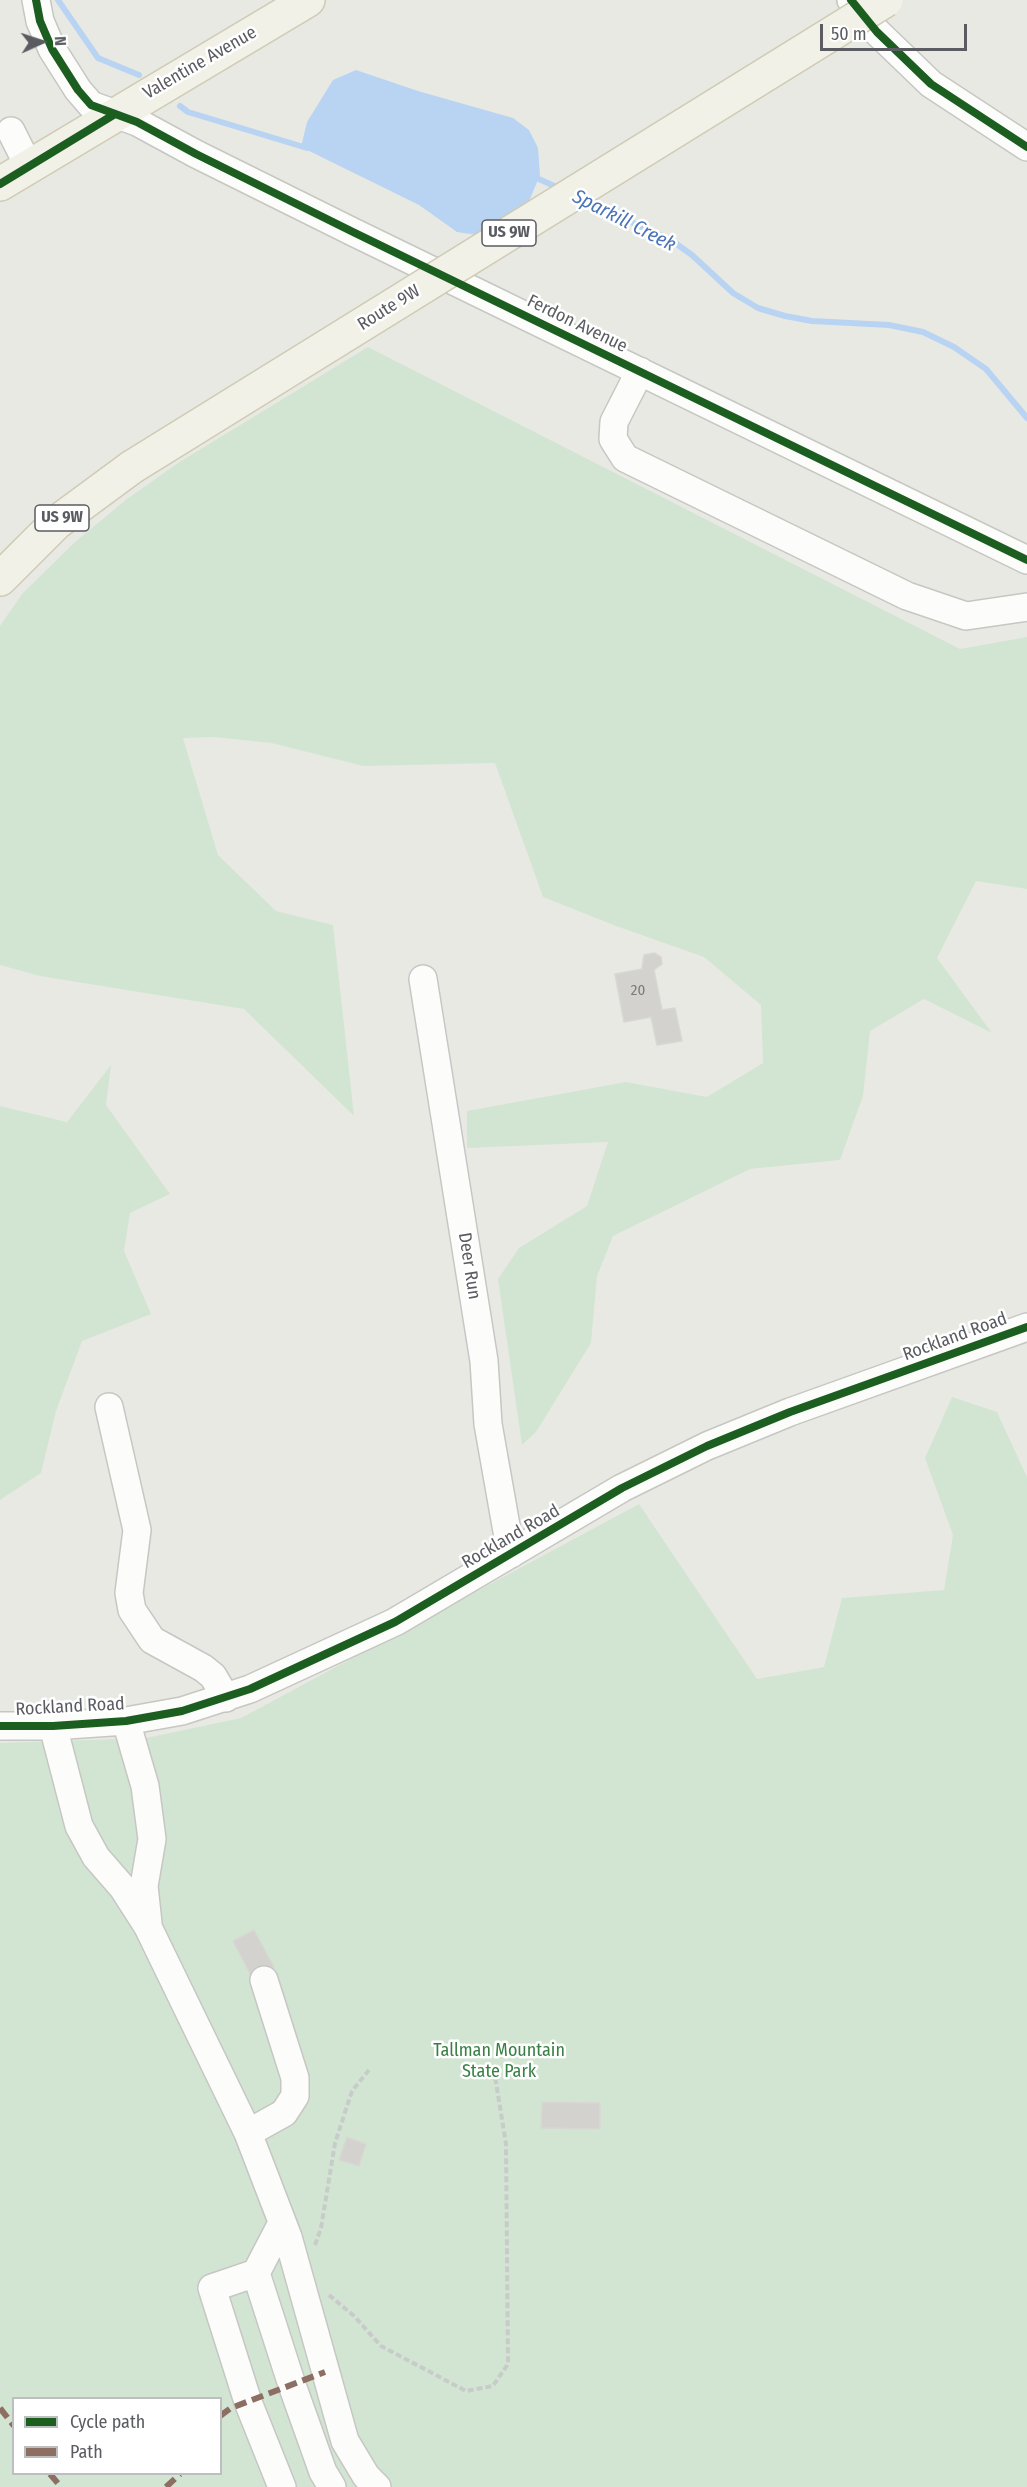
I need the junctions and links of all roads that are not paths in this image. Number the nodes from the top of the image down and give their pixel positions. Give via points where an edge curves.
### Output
1 (36, 0) edge
2 (308, 0) edge
3 (851, 0) edge
4 (886, 0) edge
5 (115, 114) junction
6 (11, 131) dead end
7 (1027, 147) edge
8 (29, 167) junction
9 (0, 184) edge
10 (640, 371) junction
11 (1027, 560) edge
12 (0, 579) edge
13 (1027, 607) edge
14 (423, 978) dead end
15 (1027, 1327) edge
16 (109, 1407) dead end
17 (511, 1554) junction
18 (226, 1698) junction
19 (126, 1720) junction
20 (0, 1726) edge
21 (53, 1726) junction
22 (148, 1927) junction
23 (264, 1980) dead end
24 (248, 2133) junction
25 (282, 2223) junction
26 (256, 2273) junction
27 (356, 2459) junction
28 (328, 2480) edge
29 (282, 2487) edge
30 (298, 2487) edge
31 (377, 2487) edge

1 - 5 street, Ferdon Avenue via 47,40 78,90 91,105
2 - 5 main road, Valentine Avenue
3 - 7 street via 877,32 932,84
4 - 12 main road, Route 9W / US 9W, bridge via 132,466 56,523
5 - 8 main road, Valentine Avenue
5 - 10 street, Ferdon Avenue
6 - 8 street
8 - 9 main road, Valentine Avenue
10 - 11 street, Ferdon Avenue
10 - 13 street via 614,422 613,439 625,458 908,596 966,616
14 - 17 street, Deer Run via 484,1361 488,1424
15 - 17 street, Rockland Road via 707,1446 622,1488
16 - 18 street via 137,1530 129,1593 132,1610 152,1640 203,1668 213,1676
17 - 18 street, Rockland Road via 396,1622
18 - 19 street, Rockland Road via 182,1711
19 - 21 street, Rockland Road
19 - 22 street via 145,1786 152,1839 144,1886
20 - 21 street, Rockland Road
21 - 22 street via 79,1826 96,1857 123,1888
22 - 24 street
23 - 24 street via 295,2078 295,2096 284,2113
24 - 25 street
25 - 26 street
25 - 27 street via 345,2441
26 - 28 street
26 - 29 street via 212,2288 248,2402
27 - 28 street
27 - 31 street
28 - 30 street

